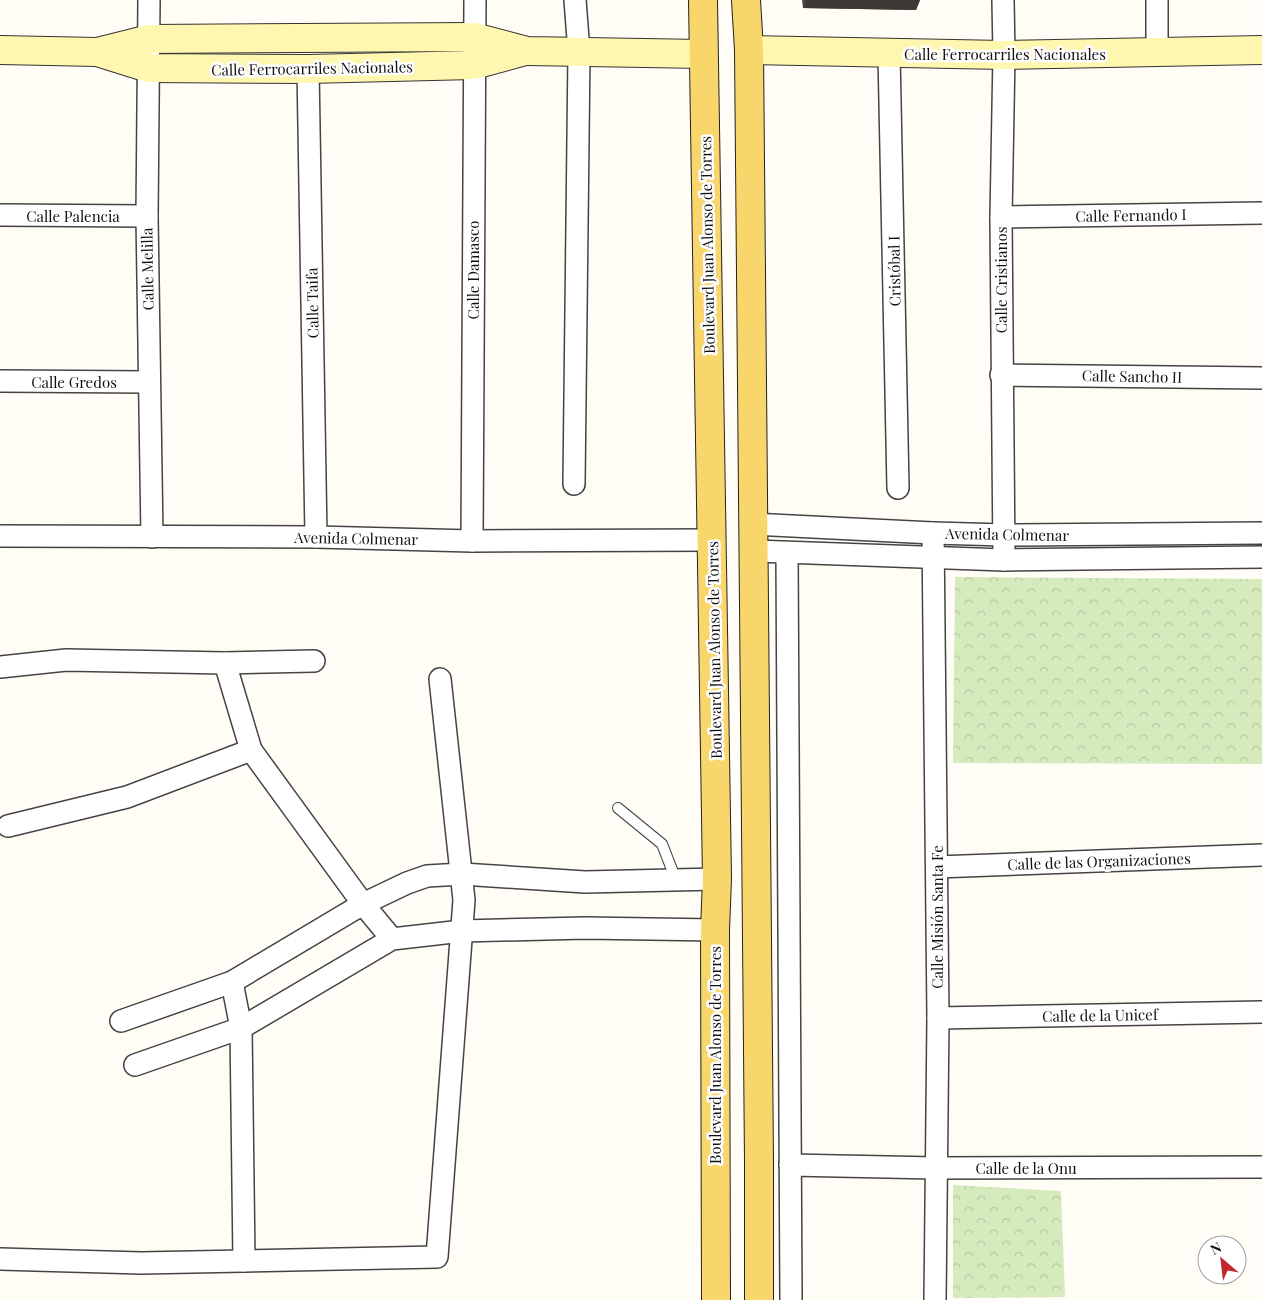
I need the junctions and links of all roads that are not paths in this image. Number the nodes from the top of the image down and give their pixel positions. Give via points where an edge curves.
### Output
1 (149, 0) edge
2 (475, 0) edge
3 (575, 0) edge
4 (703, 0) edge
5 (746, 0) edge
6 (1002, 0) edge
7 (1157, 0) edge
8 (474, 37) junction
9 (149, 39) junction
10 (0, 50) edge
11 (749, 50) junction
12 (1262, 50) edge
13 (527, 51) junction
14 (97, 52) junction
15 (579, 52) junction
16 (1157, 53) junction
17 (703, 54) junction
18 (889, 54) junction
19 (1004, 55) junction
20 (474, 65) junction
21 (148, 68) junction
22 (308, 70) junction
23 (1262, 213) edge
24 (0, 215) edge
25 (147, 216) junction
26 (1001, 217) junction
27 (1001, 375) junction
28 (1262, 378) edge
29 (0, 382) edge
30 (149, 382) junction
31 (574, 484) dead end
32 (898, 488) dead end
33 (752, 524) junction
34 (933, 533) junction
35 (1262, 533) edge
36 (1005, 535) junction
37 (0, 536) edge
38 (152, 537) junction
39 (316, 537) junction
40 (712, 540) junction
41 (472, 541) junction
42 (753, 551) junction
43 (786, 552) junction
44 (1262, 557) edge
45 (934, 558) junction
46 (1004, 560) junction
47 (314, 661) dead end
48 (225, 663) junction
49 (0, 667) edge
50 (440, 679) dead end
51 (251, 750) junction
52 (618, 808) dead end
53 (8, 826) dead end
54 (1262, 855) edge
55 (936, 867) junction
56 (462, 874) junction
57 (717, 879) junction
58 (676, 880) junction
59 (363, 904) junction
60 (715, 930) junction
61 (462, 931) junction
62 (392, 939) junction
63 (232, 982) junction
64 (1262, 1012) edge
65 (938, 1018) junction
66 (122, 1021) dead end
67 (241, 1028) junction
68 (135, 1065) dead end
69 (790, 1165) junction
70 (1262, 1167) edge
71 (935, 1168) junction
72 (0, 1259) edge
73 (244, 1261) junction
74 (716, 1300) edge
75 (758, 1300) edge
76 (791, 1300) edge
77 (935, 1300) edge

1 - 9 street, Calle Melilla
2 - 8 street, Calle Damasco
3 - 15 street
4 - 17 main road, Boulevard Juan Alonso de Torres
5 - 11 main road
6 - 19 street, Calle Cristianos
7 - 16 street
8 - 9 street, Calle Ferrocarriles Nacionales
8 - 13 street, Calle Ferrocarriles Nacionales
8 - 20 street, Calle Damasco
9 - 14 street, Calle Ferrocarriles Nacionales
9 - 21 street, Calle Melilla
10 - 14 street, Calle Ferrocarriles Nacionales
11 - 18 street, Calle Ferrocarriles Nacionales
11 - 33 main road
12 - 16 street, Calle Ferrocarriles Nacionales
13 - 15 street, Calle Ferrocarriles Nacionales
13 - 20 street, Calle Ferrocarriles Nacionales
14 - 21 street, Calle Ferrocarriles Nacionales
15 - 17 street, Calle Ferrocarriles Nacionales
15 - 31 street
16 - 19 street, Calle Ferrocarriles Nacionales
17 - 40 main road, Boulevard Juan Alonso de Torres
18 - 19 street, Calle Ferrocarriles Nacionales
18 - 32 street, Cristóbal I
19 - 26 street, Calle Cristianos
20 - 22 street, Calle Ferrocarriles Nacionales
20 - 41 street, Calle Damasco
21 - 22 street, Calle Ferrocarriles Nacionales
21 - 25 street, Calle Melilla
22 - 39 street, Calle Taifa
23 - 26 street, Calle Fernando I
24 - 25 street, Calle Palencia
25 - 30 street, Calle Melilla
26 - 27 street, Calle Cristianos
27 - 28 street, Calle Sancho II
27 - 36 street, Calle Cristianos
29 - 30 street, Calle Gredos
30 - 38 street, Calle Melilla
33 - 34 street, Avenida Colmenar
33 - 42 main road
34 - 36 street, Avenida Colmenar
34 - 45 street, Calle Misión Santa Fe
35 - 36 street, Avenida Colmenar
36 - 46 street, Calle Cristianos
37 - 38 street, Avenida Colmenar
38 - 39 street, Avenida Colmenar
39 - 41 street, Avenida Colmenar
40 - 41 street, Avenida Colmenar
40 - 57 main road, Boulevard Juan Alonso de Torres
42 - 43 street, Avenida Colmenar
42 - 75 main road
43 - 45 street, Avenida Colmenar
43 - 69 street
44 - 46 street, Avenida Colmenar
45 - 46 street, Avenida Colmenar
45 - 55 street, Calle Misión Santa Fe
47 - 48 street
48 - 49 street via 66,660
48 - 51 street
50 - 56 street
51 - 53 street via 127,797
51 - 59 street
52 - 58 lane via 662,844
54 - 55 street, Calle de las Organizaciones
55 - 65 street, Calle Misión Santa Fe
56 - 58 street via 585,882
56 - 59 street via 428,876
56 - 61 street
57 - 58 street
57 - 60 main road, Boulevard Juan Alonso de Torres
59 - 62 street
59 - 63 street
60 - 61 street via 585,928
60 - 74 main road, Boulevard Juan Alonso de Torres
61 - 62 street
61 - 73 street via 437,1256
62 - 67 street
63 - 66 street
63 - 67 street
64 - 65 street, Calle de la Unicef
65 - 71 street, Calle Misión Santa Fe
67 - 68 street
67 - 73 street
69 - 71 street, Calle de la Onu
69 - 76 street
70 - 71 street, Calle de la Onu
71 - 77 street, Calle Misión Santa Fe
72 - 73 street via 141,1263

